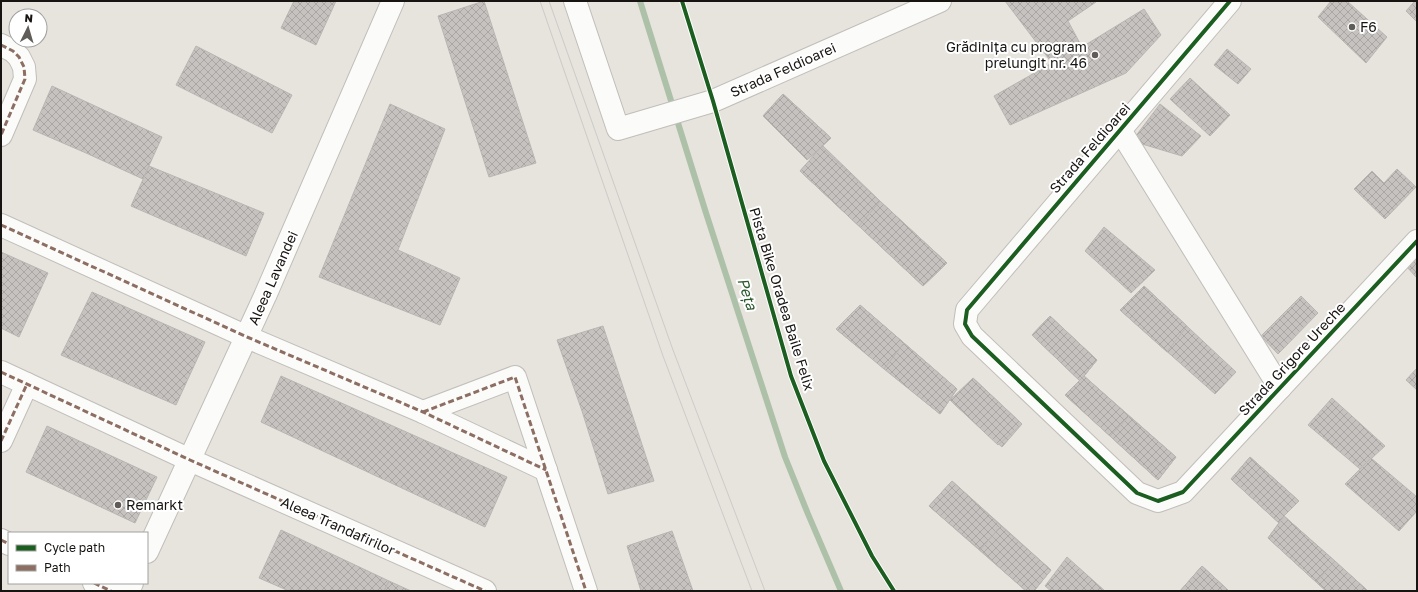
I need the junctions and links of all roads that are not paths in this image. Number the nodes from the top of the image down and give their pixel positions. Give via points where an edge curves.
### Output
1 (393, 1) edge
2 (575, 1) edge
3 (940, 1) edge
4 (1230, 1) edge
5 (1, 45) edge
6 (1120, 130) junction
7 (1, 135) edge
8 (1, 225) edge
9 (1417, 241) edge
10 (247, 337) junction
11 (1, 372) edge
12 (27, 384) junction
13 (1280, 388) junction
14 (423, 412) junction
15 (1, 441) edge
16 (190, 460) junction
17 (546, 470) junction
18 (1183, 492) joint
19 (148, 550) edge
20 (96, 584) edge
21 (111, 591) edge
22 (485, 591) edge
23 (586, 591) edge

1 - 10 street, Aleea Lavandei
2 - 3 street, Strada Feldioarei via 623,128 709,102
4 - 6 street, Strada Feldioarei
5 - 7 street via 19,57 24,67 25,79
6 - 13 street
6 - 18 street, Strada Feldioarei via 967,310 965,324 972,336 1137,493 1158,501
8 - 10 street
9 - 13 street, Strada Grigore Ureche
10 - 14 street
10 - 16 street, Aleea Lavandei
11 - 12 street, Aleea Trandafirilor
12 - 15 street
12 - 16 street, Aleea Trandafirilor
13 - 18 street, Strada Grigore Ureche
14 - 17 street
14 - 17 street via 515,377
16 - 19 street, Aleea Lavandei
16 - 22 street, Aleea Trandafirilor
17 - 23 street
20 - 21 street

